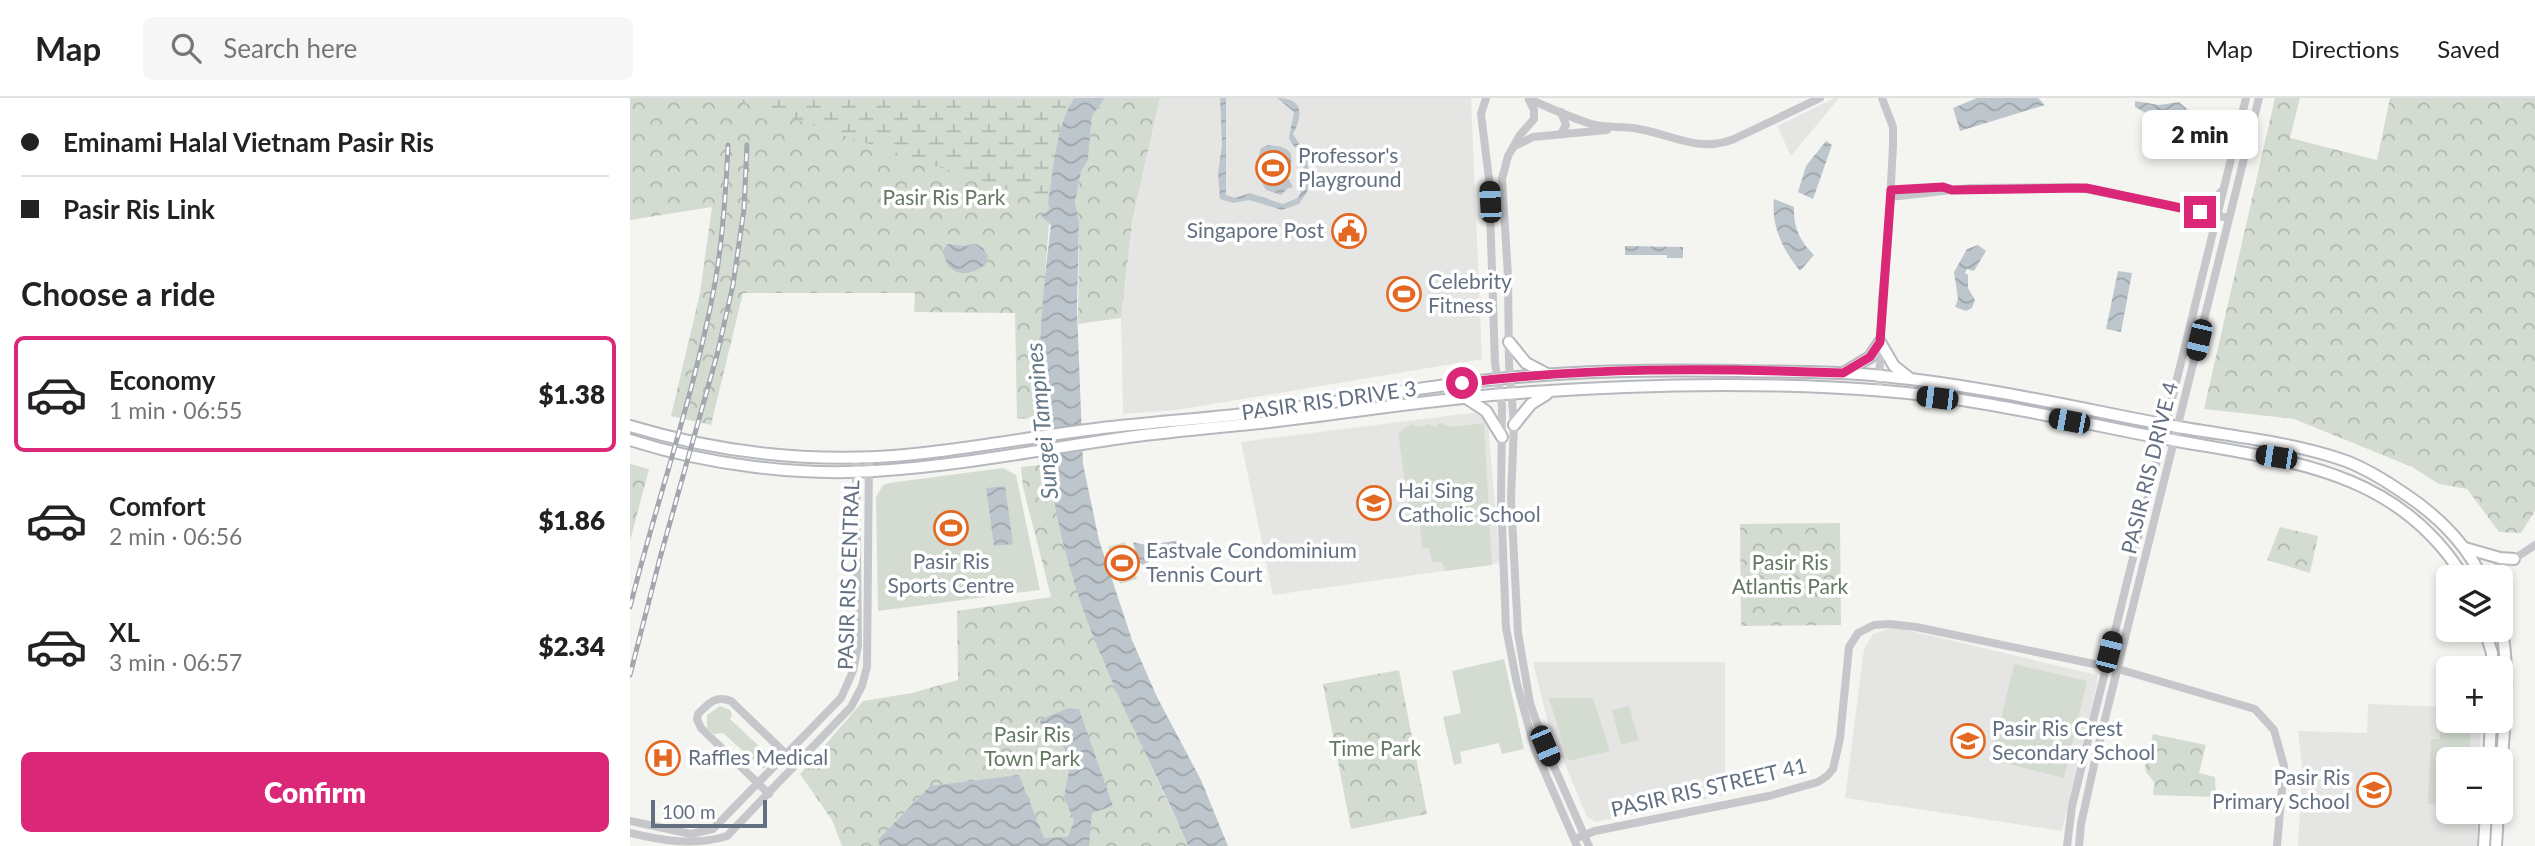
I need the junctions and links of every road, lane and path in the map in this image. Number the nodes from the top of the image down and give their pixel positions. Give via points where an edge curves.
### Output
1 (1486, 98) edge
2 (1820, 98) edge
3 (1882, 98) edge
4 (2246, 98) edge
5 (2259, 98) edge
6 (1528, 99) edge
7 (1561, 112) junction
8 (1624, 128) junction
9 (1561, 134) junction
10 (1515, 146) junction
11 (2222, 192) junction
12 (1891, 193) junction
13 (2200, 212) junction
14 (2216, 215) junction
15 (2229, 218) junction
16 (2211, 232) junction
17 (1492, 290) junction
18 (1508, 290) junction
19 (1509, 342) junction
20 (1880, 342) junction
21 (1843, 373) junction
22 (1550, 375) junction
23 (1880, 375) junction
24 (1510, 377) junction
25 (1498, 379) junction
26 (1913, 380) junction
27 (1553, 391) junction
28 (1879, 391) junction
29 (1506, 394) junction
30 (1466, 398) junction
31 (2164, 424) junction
32 (1514, 425) junction
33 (630, 426) edge
34 (2178, 427) junction
35 (1044, 436) junction
36 (1502, 437) junction
37 (2160, 438) junction
38 (630, 440) edge
39 (2174, 440) junction
40 (1046, 449) junction
41 (856, 457) junction
42 (869, 457) junction
43 (870, 471) junction
44 (856, 472) junction
45 (2535, 545) edge
46 (2465, 548) junction
47 (2514, 559) junction
48 (2454, 565) edge
49 (2474, 565) edge
50 (2503, 565) edge
51 (2504, 642) edge
52 (2106, 666) junction
53 (2118, 669) junction
54 (2503, 747) edge
55 (787, 755) junction
56 (759, 784) junction
57 (769, 794) junction
58 (630, 822) edge
59 (2485, 824) edge
60 (2497, 824) edge
61 (630, 833) edge
62 (1584, 835) junction
63 (1576, 842) edge
64 (1589, 846) edge
65 (2067, 846) edge
66 (2079, 846) edge
67 (2277, 846) edge
68 (2484, 846) edge
69 (2496, 846) edge

1 - 17 street via 1481,114 1489,179
2 - 8 street via 1721,144 1689,144
3 - 12 street via 1893,127
4 - 11 street, PASIR RIS DRIVE 4
5 - 15 street, PASIR RIS DRIVE 4
6 - 7 street
6 - 10 street via 1534,119
7 - 8 street via 1597,125
7 - 9 street via 1566,125
8 - 9 street
9 - 10 street via 1533,137
10 - 18 street via 1502,179
11 - 13 street
11 - 14 street, PASIR RIS DRIVE 4
12 - 13 street via 1943,187 2086,188
12 - 20 street
13 - 14 street
13 - 16 street
14 - 15 street
14 - 16 street, PASIR RIS DRIVE 4
15 - 34 street, PASIR RIS DRIVE 4
16 - 31 street, PASIR RIS DRIVE 4
17 - 18 street
17 - 25 street
18 - 19 street
19 - 22 main road via 1531,368
19 - 24 street
20 - 21 main road via 1870,357
20 - 23 street
20 - 26 main road via 1894,366
21 - 22 main road, PASIR RIS DRIVE 3 via 1651,370
21 - 23 main road, PASIR RIS DRIVE 3
22 - 24 main road, PASIR RIS DRIVE 3
23 - 26 main road, PASIR RIS DRIVE 3
23 - 28 street
24 - 25 main road, PASIR RIS DRIVE 3
24 - 29 street
25 - 29 street
25 - 35 main road, PASIR RIS DRIVE 3
26 - 31 main road, PASIR RIS DRIVE 3
27 - 28 main road, PASIR RIS DRIVE 3 via 1704,386
27 - 29 main road, PASIR RIS DRIVE 3
27 - 32 main road via 1531,404
28 - 37 main road, PASIR RIS DRIVE 3 via 1961,401
29 - 30 main road, PASIR RIS DRIVE 3
29 - 32 street
29 - 36 street
30 - 36 main road via 1486,411
30 - 40 main road, PASIR RIS DRIVE 3
31 - 34 main road, PASIR RIS DRIVE 3
31 - 37 street, PASIR RIS DRIVE 4
32 - 62 street via 1511,498 1523,669 1545,746
33 - 41 main road, PASIR RIS DRIVE 3 via 732,450
34 - 39 street, PASIR RIS DRIVE 4
34 - 46 main road, PASIR RIS DRIVE 3 via 2277,443 2350,462 2419,504
35 - 40 main road via 1041,443
35 - 42 main road, PASIR RIS DRIVE 3
36 - 63 street via 1506,628 1511,658 1535,750
37 - 39 main road, PASIR RIS DRIVE 3
37 - 52 street, PASIR RIS DRIVE 4
38 - 44 main road, PASIR RIS DRIVE 3 via 709,460
39 - 48 main road, PASIR RIS DRIVE 3 via 2276,457 2366,488 2405,510
39 - 53 street, PASIR RIS DRIVE 4
40 - 43 main road, PASIR RIS DRIVE 3
41 - 42 main road, PASIR RIS DRIVE 3
41 - 44 street, PASIR RIS CENTRAL
42 - 43 street, PASIR RIS CENTRAL
43 - 44 main road, PASIR RIS DRIVE 3
43 - 57 street, PASIR RIS CENTRAL via 869,621 862,686 851,707
44 - 55 street, PASIR RIS CENTRAL via 856,660 841,698
45 - 47 street
46 - 47 main road
46 - 49 main road, PASIR RIS DRIVE 3
47 - 50 street
51 - 54 main road
52 - 53 street
52 - 62 street, PASIR RIS STREET 41 via 1916,627 1874,625 1858,633 1849,647 1840,738 1827,776 1769,796
52 - 65 street, PASIR RIS DRIVE 4 via 2072,806
53 - 66 street, PASIR RIS DRIVE 4 via 2087,792
53 - 67 street via 2255,709 2264,718 2274,730 2284,766
55 - 56 street, PASIR RIS CENTRAL
55 - 56 street via 731,701 715,699 698,714 699,724
56 - 57 street
56 - 58 street, PASIR RIS CENTRAL via 721,824 703,833
57 - 61 street, PASIR RIS CENTRAL via 717,842 681,844
59 - 68 main road
60 - 69 main road
62 - 63 street, PASIR RIS STREET 41
62 - 64 street

